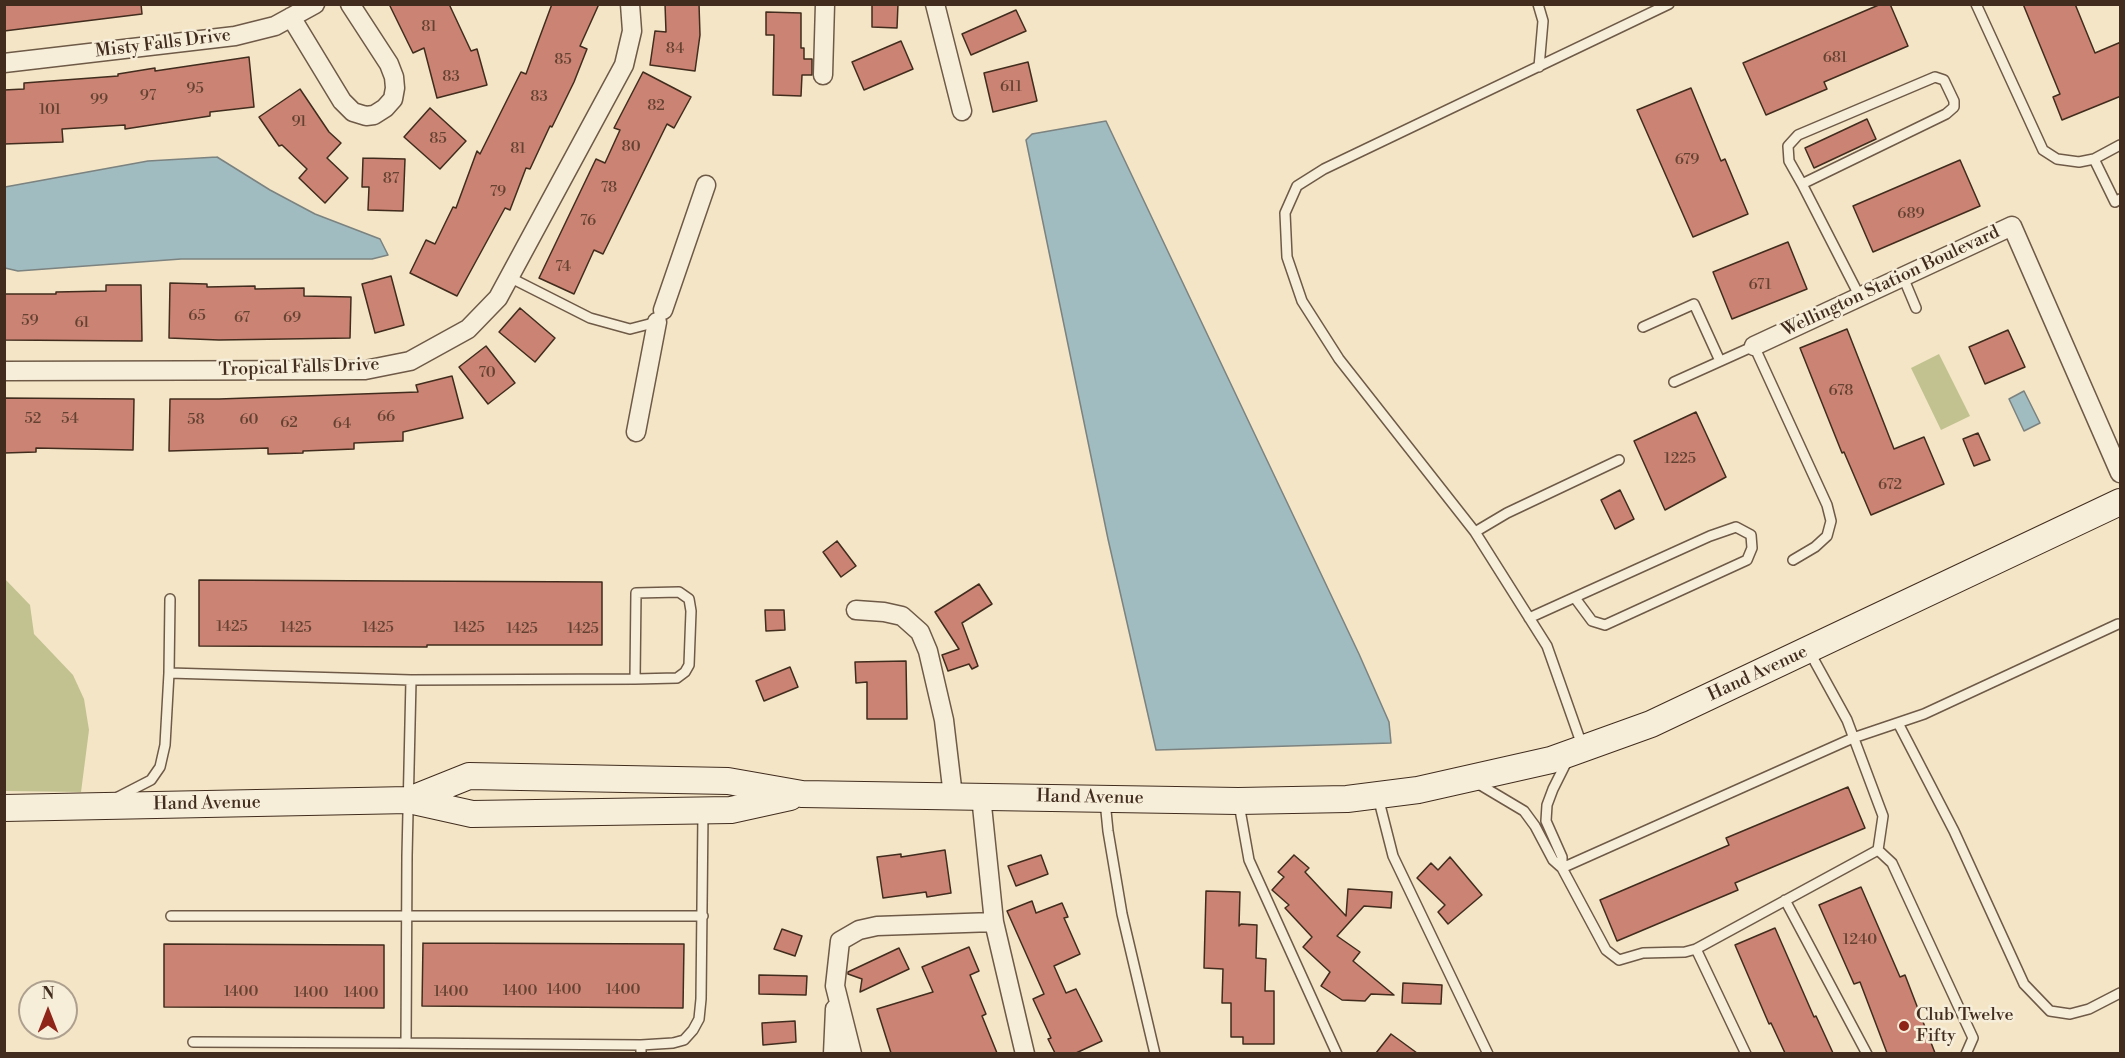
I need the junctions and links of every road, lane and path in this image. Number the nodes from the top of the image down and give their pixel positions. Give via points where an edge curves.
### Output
1 (315, 4) edge
2 (350, 4) edge
3 (630, 4) edge
4 (825, 4) edge
5 (935, 4) edge
6 (1538, 4) edge
7 (1669, 4) edge
8 (1976, 4) edge
9 (291, 17) junction
10 (4, 63) edge
11 (1539, 67) junction
12 (823, 75) dead end
13 (962, 111) dead end
14 (2121, 145) edge
15 (2094, 159) junction
16 (1802, 184) junction
17 (706, 185) dead end
18 (2121, 199) edge
19 (509, 277) junction
20 (1903, 277) junction
21 (1860, 297) junction
22 (1917, 308) dead end
23 (660, 316) junction
24 (1643, 327) dead end
25 (1754, 346) junction
26 (1720, 361) junction
27 (4, 371) edge
28 (1674, 382) dead end
29 (636, 432) dead end
30 (1619, 460) dead end
31 (2121, 473) edge
32 (2121, 502) edge
33 (1475, 532) junction
34 (1793, 560) dead end
35 (170, 598) dead end
36 (1575, 598) junction
37 (856, 610) dead end
38 (1529, 618) junction
39 (2120, 625) edge
40 (1808, 650) junction
41 (169, 673) junction
42 (635, 679) junction
43 (411, 680) junction
44 (1898, 723) junction
45 (1853, 738) junction
46 (1578, 751) junction
47 (1470, 778) junction
48 (802, 794) junction
49 (1377, 795) junction
50 (953, 796) junction
51 (981, 796) junction
52 (1105, 798) junction
53 (409, 800) junction
54 (1238, 801) junction
55 (97, 806) junction
56 (4, 808) edge
57 (703, 810) junction
58 (1878, 850) junction
59 (1562, 868) junction
60 (1785, 900) junction
61 (171, 916) dead end
62 (703, 916) junction
63 (408, 917) junction
64 (994, 922) junction
65 (1696, 949) junction
66 (836, 986) junction
67 (2121, 993) edge
68 (193, 1042) dead end
69 (363, 1043) junction
70 (406, 1043) junction
71 (449, 1044) junction
72 (641, 1049) edge
73 (368, 1053) edge
74 (444, 1053) edge
75 (833, 1053) edge
76 (852, 1053) edge
77 (1025, 1053) edge
78 (1155, 1053) edge
79 (1337, 1053) edge
80 (1488, 1053) edge
81 (1746, 1053) edge
82 (1867, 1053) edge
83 (1966, 1053) edge

1 - 9 street, Misty Falls Drive
2 - 9 street via 394,77 393,99 374,115 353,112 342,101
3 - 19 street, Tropical Falls Drive via 633,31 624,65
4 - 12 street
5 - 13 street
6 - 11 lane via 1543,21
7 - 11 lane
8 - 15 lane via 2043,150 2058,159
9 - 10 street, Misty Falls Drive via 275,26 235,36
11 - 33 lane via 1324,170 1297,186 1285,213 1287,257 1302,301 1339,359
14 - 15 lane
15 - 18 lane via 2115,202
16 - 16 lane via 1790,161 1788,146 1798,135 1935,77 1944,80 1954,101 1954,107 1946,114
16 - 21 lane
17 - 23 street
19 - 23 lane via 590,318 630,329
19 - 27 street, Tropical Falls Drive via 498,298 468,329 410,361 365,370
20 - 21 street, Wellington Station Boulevard
20 - 22 lane
20 - 31 street, Wellington Station Boulevard via 2012,226
21 - 25 street, Wellington Station Boulevard
23 - 29 street
24 - 26 lane via 1694,304
25 - 26 lane
25 - 34 lane via 1831,521 1827,536
26 - 28 lane
30 - 33 lane
32 - 40 street, Hand Avenue
33 - 38 lane
35 - 41 lane
36 - 36 lane via 1710,536 1737,527 1750,535 1752,548 1747,561 1605,625 1592,621
36 - 38 lane
37 - 50 street via 902,616 920,632 944,720
38 - 46 lane via 1547,646
39 - 44 lane
40 - 45 lane
40 - 46 street, Hand Avenue via 1651,724
41 - 43 lane
41 - 55 lane via 160,767 151,780 137,789
42 - 42 lane via 677,678 686,672 691,611 689,599 679,592 636,593
42 - 43 lane
43 - 53 lane
44 - 45 lane
44 - 67 lane via 1954,831 2024,984 2050,1011 2070,1014
45 - 58 lane via 1882,816
45 - 59 lane
46 - 47 street, Hand Avenue
46 - 59 lane via 1547,805 1546,821 1562,856
47 - 49 street, Hand Avenue
47 - 59 lane via 1524,810 1553,860
48 - 50 street, Hand Avenue
48 - 53 street, Hand Avenue via 728,781 469,776
48 - 57 street, Hand Avenue via 731,810
49 - 54 street, Hand Avenue
49 - 80 lane via 1392,856
50 - 51 street, Hand Avenue
51 - 52 street, Hand Avenue
51 - 64 street
52 - 54 street, Hand Avenue
52 - 78 lane via 1122,914
53 - 55 street, Hand Avenue
53 - 57 street, Hand Avenue via 472,814
53 - 63 lane
54 - 79 lane via 1249,860
55 - 56 street, Hand Avenue
57 - 62 lane
58 - 60 lane
58 - 83 lane via 1892,863 1973,1038
59 - 65 lane via 1606,950 1619,960 1643,953
60 - 65 lane
60 - 82 lane
61 - 63 lane
62 - 63 lane
62 - 72 lane via 699,1019 684,1040
63 - 70 lane
64 - 66 street via 859,930 840,941
64 - 77 street
65 - 81 lane
66 - 75 street
66 - 76 street
68 - 69 lane
69 - 70 lane
69 - 73 lane
70 - 71 lane
71 - 72 lane
71 - 74 lane

